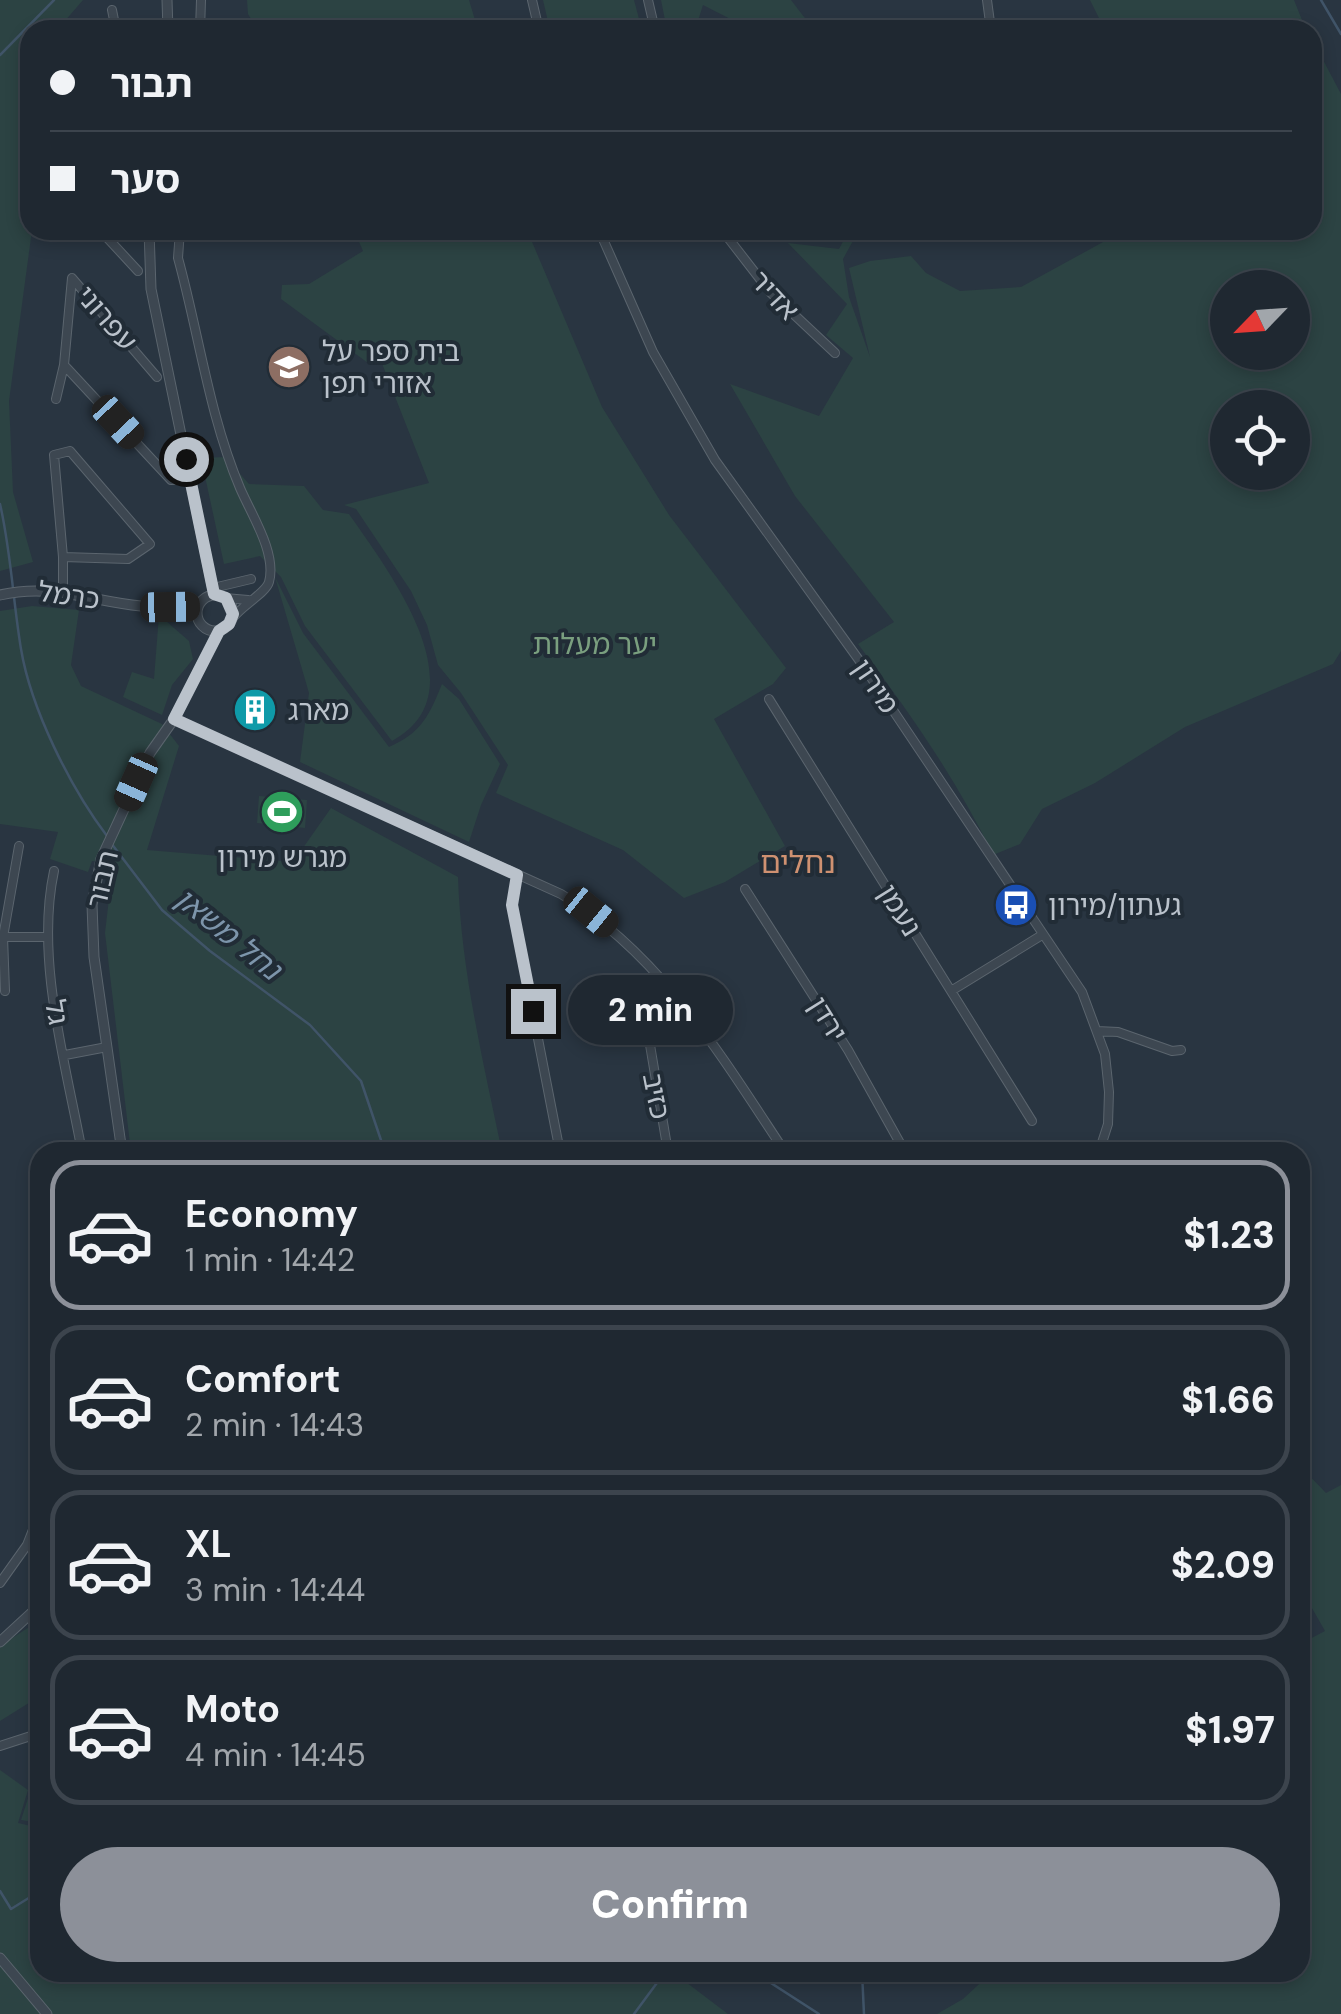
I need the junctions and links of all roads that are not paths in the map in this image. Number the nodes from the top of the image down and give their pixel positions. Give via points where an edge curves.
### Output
1 (112, 10) dead end
2 (114, 20) edge
3 (109, 240) edge
4 (149, 240) edge
5 (179, 240) edge
6 (604, 240) edge
7 (730, 240) edge
8 (138, 271) dead end
9 (835, 353) dead end
10 (64, 365) junction
11 (157, 377) dead end
12 (56, 399) dead end
13 (190, 480) junction
14 (63, 557) junction
15 (251, 579) dead end
16 (62, 591) junction
17 (214, 591) junction
18 (0, 595) edge
19 (226, 598) junction
20 (248, 600) junction
21 (198, 607) junction
22 (232, 619) junction
23 (219, 631) junction
24 (769, 699) dead end
25 (174, 719) junction
26 (18, 846) dead end
27 (54, 871) dead end
28 (517, 875) junction
29 (745, 889) dead end
30 (1042, 934) junction
31 (3, 937) junction
32 (47, 937) junction
33 (668, 986) junction
34 (5, 991) dead end
35 (951, 991) junction
36 (1097, 1032) junction
37 (107, 1047) junction
38 (1181, 1050) dead end
39 (64, 1055) junction
40 (1032, 1121) dead end
41 (80, 1142) edge
42 (121, 1142) edge
43 (558, 1142) edge
44 (666, 1142) edge
45 (778, 1142) edge
46 (899, 1142) edge
47 (1102, 1142) edge
48 (30, 1536) edge
49 (0, 1583) edge
50 (30, 1614) edge
51 (0, 1642) edge
52 (30, 1736) edge
53 (0, 1746) edge
54 (0, 1958) edge
55 (47, 2014) edge

1 - 2 street
3 - 8 street
4 - 13 street via 151,289
5 - 20 street via 224,452 268,557 265,591
6 - 30 street, מירון via 654,352 715,460
7 - 9 street, אדיר via 770,292
10 - 11 street, עפרוני via 72,278
10 - 12 street
10 - 13 street via 171,480
13 - 17 street
14 - 14 street via 54,455 70,450 150,544 128,559
14 - 16 street
15 - 17 street
16 - 18 street, כרמל via 28,588
16 - 21 street, כרמל via 140,606
17 - 19 street
17 - 21 street
19 - 20 street
19 - 22 street
20 - 22 street
21 - 23 street via 203,627
22 - 23 street
23 - 25 street, תבור
24 - 35 street, נעמן
25 - 28 street
25 - 37 street, תבור via 150,753 102,859 92,905
26 - 31 street
27 - 32 street, גל
28 - 33 street via 591,912
28 - 43 street via 512,905
29 - 46 street, ירדן
30 - 35 street
30 - 36 street, מירון via 1082,992
31 - 32 street
31 - 34 street
32 - 39 street, גל
33 - 44 street, כזיב via 656,998 647,1026
33 - 45 street
35 - 40 street, נעמן
36 - 38 street
36 - 47 street, מירון via 1109,1092
37 - 39 street
37 - 42 street, תבור
39 - 41 street, גל
48 - 49 street
50 - 51 street
52 - 53 street
54 - 55 street

